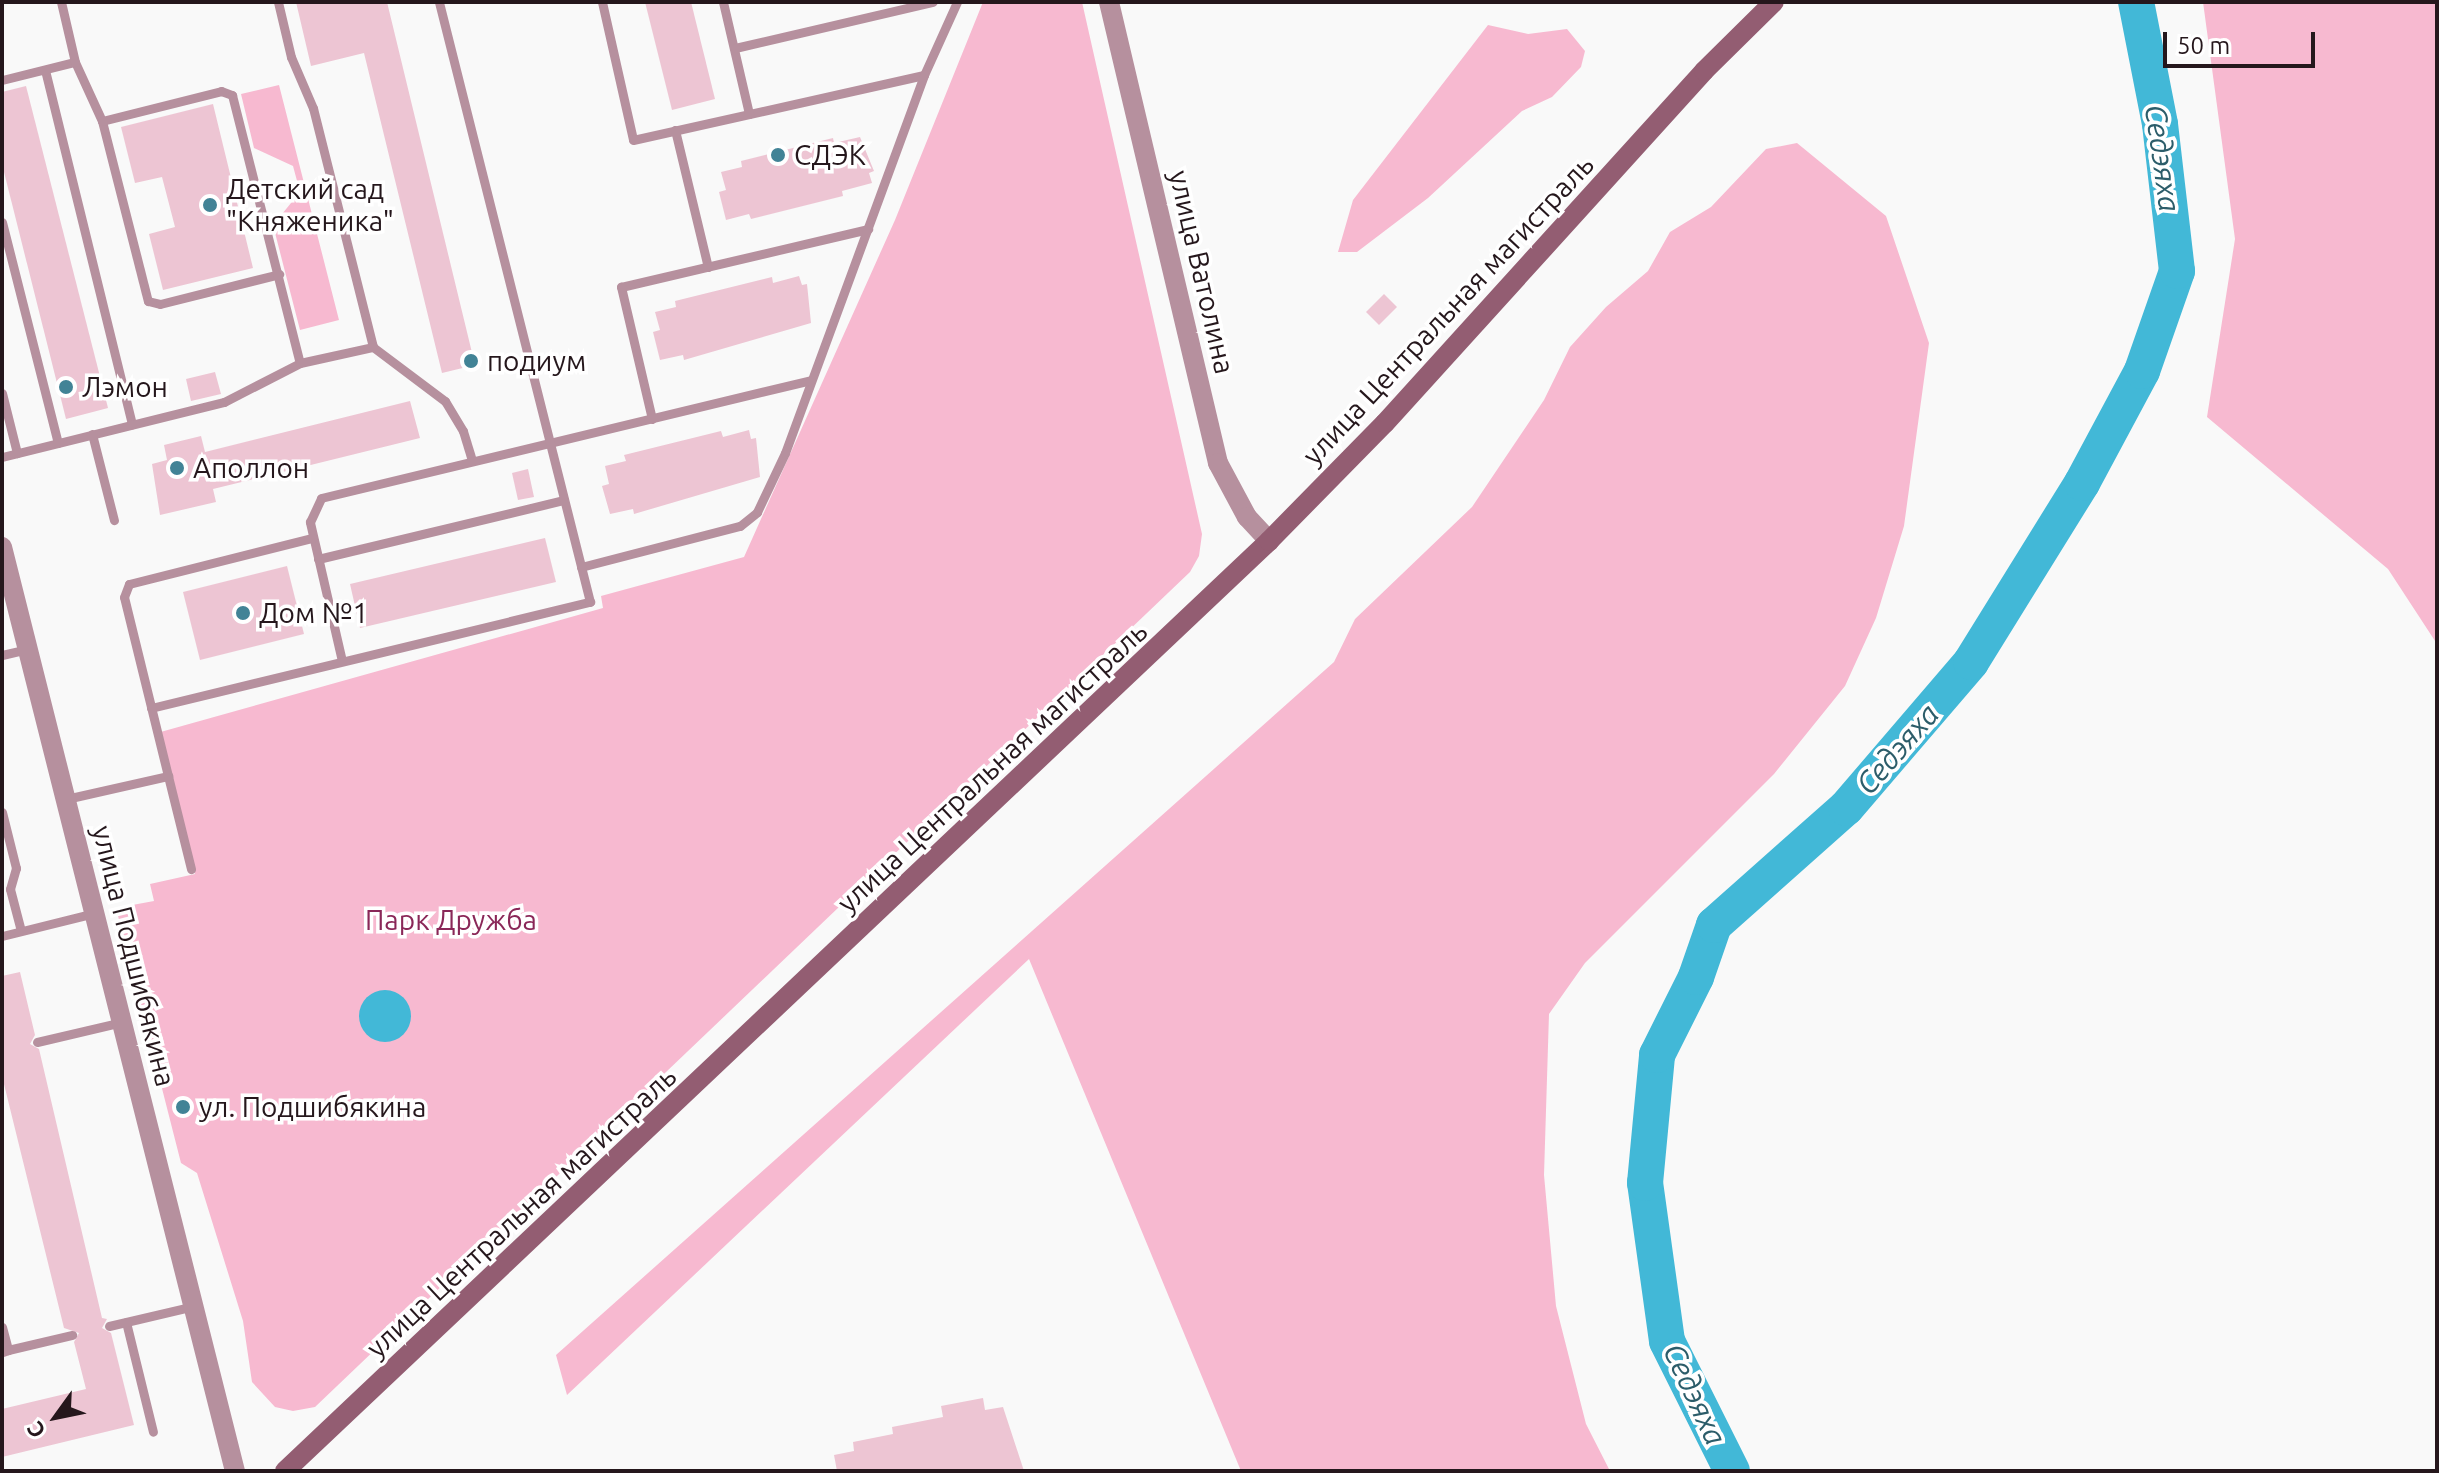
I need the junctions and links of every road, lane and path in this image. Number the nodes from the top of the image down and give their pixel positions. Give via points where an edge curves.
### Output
1 (63, 2) edge
2 (278, 2) edge
3 (439, 2) edge
4 (602, 2) edge
5 (723, 2) edge
6 (933, 2) edge
7 (957, 2) edge
8 (1109, 2) edge
9 (1774, 2) edge
10 (735, 48) junction
11 (75, 62) junction
12 (45, 70) junction
13 (924, 75) junction
14 (2, 80) edge
15 (749, 114) junction
16 (102, 121) junction
17 (675, 130) junction
18 (2, 222) edge
19 (868, 229) junction
20 (708, 267) junction
21 (279, 274) junction
22 (373, 347) junction
23 (300, 363) junction
24 (811, 380) junction
25 (2, 393) edge
26 (652, 419) junction
27 (132, 424) junction
28 (92, 434) junction
29 (58, 443) junction
30 (550, 443) junction
31 (17, 453) junction
32 (2, 457) edge
33 (472, 461) junction
34 (564, 500) junction
35 (114, 520) dead end
36 (312, 538) junction
37 (1269, 541) junction
38 (2, 547) edge
39 (318, 559) junction
40 (581, 567) junction
41 (28, 649) junction
42 (2, 655) edge
43 (342, 661) junction
44 (151, 708) junction
45 (168, 776) junction
46 (66, 799) junction
47 (2, 812) edge
48 (191, 869) dead end
49 (95, 913) junction
50 (21, 931) junction
51 (2, 936) edge
52 (122, 1022) junction
53 (37, 1042) dead end
54 (194, 1306) junction
55 (126, 1322) junction
56 (109, 1326) dead end
57 (2, 1327) edge
58 (72, 1335) dead end
59 (5, 1351) edge
60 (153, 1432) dead end
61 (235, 1471) edge
62 (285, 1471) edge

1 - 11 lane
2 - 22 lane via 291,57 313,108
3 - 30 lane
4 - 17 lane via 633,140
5 - 10 lane
6 - 10 lane
7 - 13 lane
8 - 37 street, улица Ватолина via 1218,463 1247,517
9 - 37 main road, улица Центральная магистраль
10 - 15 lane
11 - 12 lane
11 - 16 lane
12 - 14 lane
12 - 27 lane
13 - 15 lane
13 - 19 lane
15 - 17 lane
16 - 21 lane via 221,91 232,95
16 - 21 lane via 148,301 160,304
17 - 20 lane
18 - 29 lane
19 - 20 lane
19 - 24 lane
20 - 26 lane via 621,287
21 - 23 lane
22 - 23 lane
22 - 33 lane via 445,401 463,431
23 - 27 lane via 224,402
24 - 26 lane
24 - 40 lane via 785,453 749,521
25 - 31 lane
26 - 30 lane
27 - 28 lane
28 - 29 lane
28 - 35 lane
29 - 31 lane
30 - 33 lane
30 - 34 lane
31 - 32 lane
33 - 36 lane via 327,495 311,511
34 - 39 lane
34 - 40 lane
36 - 39 lane
36 - 44 lane via 129,584 124,597
37 - 62 main road, улица Центральная магистраль
38 - 41 street, улица Подшибякина
39 - 43 lane
40 - 43 lane via 590,602
41 - 42 lane
41 - 46 street, улица Подшибякина
43 - 44 lane
44 - 45 lane
45 - 46 lane
45 - 48 lane
46 - 49 street, улица Подшибякина
47 - 50 lane via 16,868 10,889
49 - 50 lane
49 - 52 street, улица Подшибякина
50 - 51 lane
52 - 53 lane
52 - 54 street, улица Подшибякина
54 - 55 lane
54 - 61 street, улица Подшибякина
55 - 56 lane
55 - 60 lane
57 - 59 lane
58 - 59 lane

